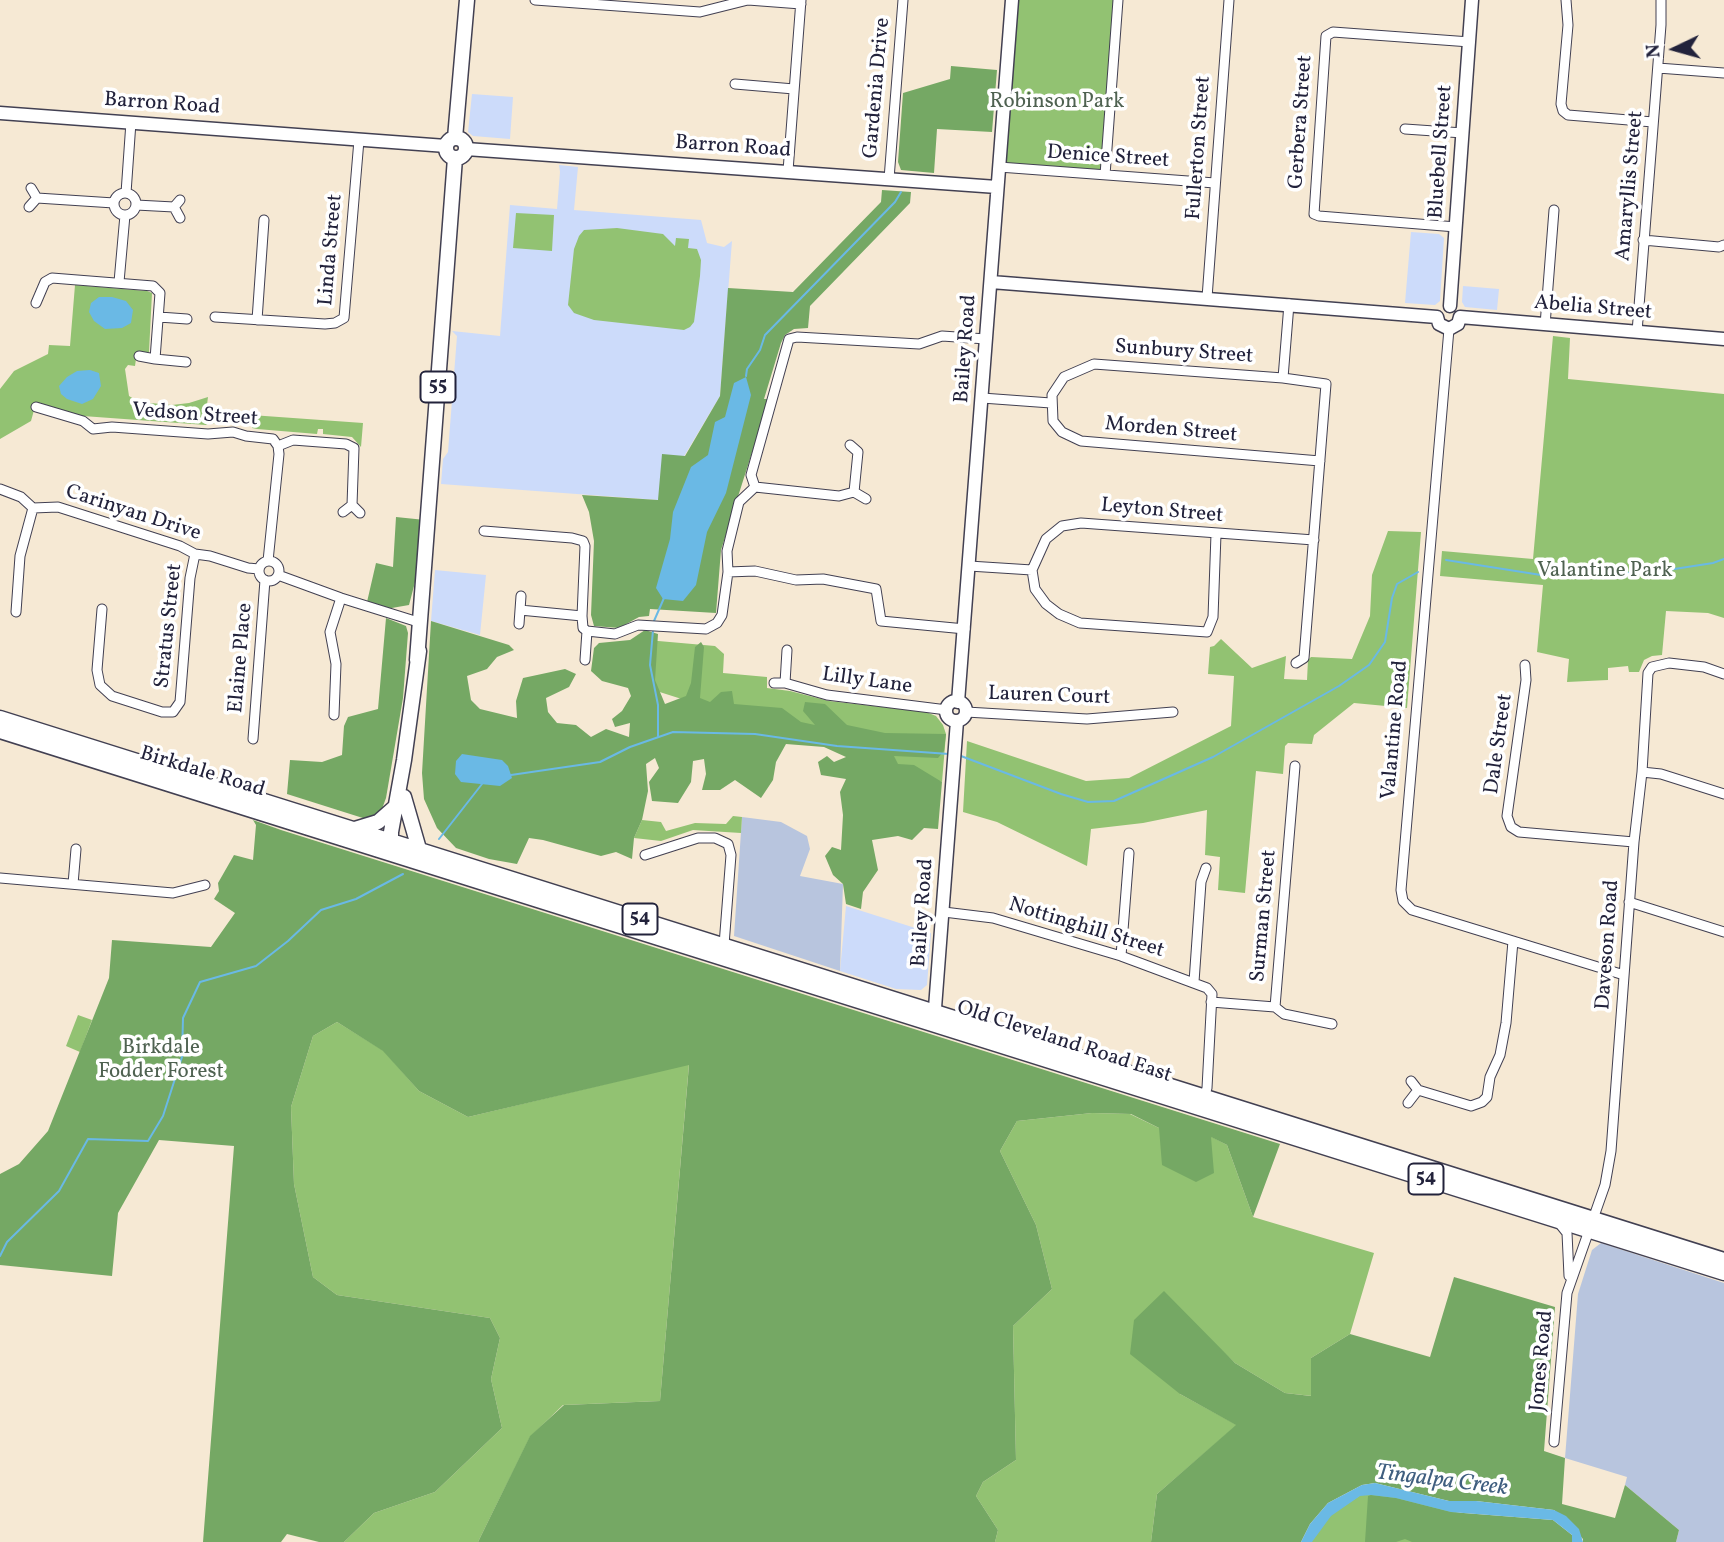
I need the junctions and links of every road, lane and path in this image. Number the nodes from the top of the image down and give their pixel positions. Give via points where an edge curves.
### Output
1 (467, 0) edge
2 (535, 0) edge
3 (903, 0) edge
4 (1012, 0) edge
5 (1118, 0) edge
6 (1229, 0) edge
7 (1472, 0) edge
8 (1566, 0) edge
9 (1661, 0) edge
10 (801, 2) edge
11 (1470, 42) junction
12 (1658, 68) junction
13 (1724, 74) edge
14 (735, 85) dead end
15 (794, 89) junction
16 (0, 113) edge
17 (131, 122) junction
18 (1653, 122) junction
19 (1405, 129) dead end
20 (1463, 132) junction
21 (359, 140) junction
22 (456, 147) junction
23 (999, 167) junction
24 (788, 171) junction
25 (1105, 175) junction
26 (889, 179) junction
27 (1215, 183) junction
28 (997, 187) junction
29 (31, 188) dead end
30 (126, 192) junction
31 (37, 198) junction
32 (114, 203) junction
33 (136, 205) junction
34 (29, 206) dead end
35 (1554, 209) dead end
36 (125, 215) junction
37 (180, 218) dead end
38 (264, 220) dead end
39 (1455, 227) junction
40 (1643, 240) junction
41 (1724, 245) edge
42 (119, 282) junction
43 (991, 282) junction
44 (1206, 298) junction
45 (36, 303) dead end
46 (1289, 304) junction
47 (1450, 306) junction
48 (159, 317) junction
49 (215, 317) dead end
50 (1437, 317) junction
51 (1460, 317) junction
52 (187, 318) dead end
53 (257, 320) junction
54 (1545, 325) junction
55 (1449, 329) junction
56 (1637, 332) junction
57 (986, 339) junction
58 (1724, 339) edge
59 (139, 356) dead end
60 (155, 359) junction
61 (186, 362) dead end
62 (1283, 378) junction
63 (982, 398) junction
64 (1052, 399) junction
65 (36, 407) dead end
66 (278, 446) junction
67 (858, 448) dead end
68 (1320, 461) junction
69 (755, 487) junction
70 (0, 489) edge
71 (854, 492) junction
72 (866, 499) dead end
73 (352, 505) junction
74 (33, 508) junction
75 (343, 512) dead end
76 (360, 513) dead end
77 (484, 531) dead end
78 (1216, 534) junction
79 (1314, 540) junction
80 (195, 554) junction
81 (268, 562) junction
82 (969, 566) junction
83 (259, 569) junction
84 (1032, 570) junction
85 (728, 572) junction
86 (278, 575) junction
87 (265, 580) junction
88 (424, 583) junction
89 (521, 596) dead end
90 (341, 598) junction
91 (102, 609) dead end
92 (520, 610) junction
93 (16, 612) dead end
94 (582, 616) junction
95 (418, 622) junction
96 (519, 624) dead end
97 (965, 629) junction
98 (587, 631) junction
99 (787, 650) dead end
100 (417, 660) junction
101 (585, 660) dead end
102 (1296, 663) dead end
103 (1525, 665) dead end
104 (1724, 674) edge
105 (947, 710) joint
106 (960, 711) junction
107 (1173, 712) dead end
108 (334, 715) dead end
109 (0, 718) edge
110 (0, 731) edge
111 (253, 739) dead end
112 (1295, 766) dead end
113 (1642, 772) junction
114 (1724, 794) edge
115 (400, 802) junction
116 (355, 829) junction
117 (1634, 842) junction
118 (393, 846) junction
119 (76, 849) dead end
120 (419, 849) junction
121 (1129, 853) dead end
122 (645, 855) dead end
123 (1206, 868) dead end
124 (0, 878) edge
125 (73, 884) junction
126 (205, 885) dead end
127 (1629, 902) junction
128 (944, 912) junction
129 (1724, 932) edge
130 (1513, 941) junction
131 (724, 946) junction
132 (1121, 956) junction
133 (1624, 975) junction
134 (1194, 982) junction
135 (1212, 998) junction
136 (1275, 1007) junction
137 (935, 1018) junction
138 (1332, 1024) dead end
139 (1411, 1081) dead end
140 (1418, 1090) junction
141 (1203, 1103) junction
142 (1408, 1103) dead end
143 (1554, 1220) junction
144 (1590, 1224) junction
145 (1724, 1260) edge
146 (1724, 1273) edge
147 (1569, 1284) junction
148 (1553, 1442) dead end

1 - 22 main road, 55
2 - 10 street via 700,12 748,1
3 - 26 street, Gardenia Drive
4 - 23 street, Bailey Road
5 - 25 street
6 - 27 street, Fullerton Street
7 - 11 street, Bluebell Street
8 - 18 street via 1563,111
9 - 12 street, Amaryllis Street
10 - 15 street
11 - 20 street, Bluebell Street
11 - 39 street, Gerbera Street via 1333,32 1326,36 1314,214
12 - 13 street
12 - 18 street, Amaryllis Street
14 - 15 street
15 - 24 street
16 - 17 street, Barron Road
17 - 21 street, Barron Road
17 - 30 street
18 - 40 street, Amaryllis Street
19 - 20 street
20 - 39 street, Bluebell Street
21 - 22 street, Barron Road
21 - 53 street, Linda Street via 344,318 325,324
22 - 24 street, Barron Road
22 - 88 main road, 55
23 - 25 street, Denice Street
23 - 28 street, Bailey Road
24 - 26 street, Barron Road
25 - 27 street, Denice Street
26 - 28 street, Barron Road
27 - 44 street, Fullerton Street
28 - 43 street, Bailey Road
29 - 31 street
30 - 32 street
30 - 33 street
31 - 32 street
31 - 34 street
32 - 36 street
33 - 36 street
33 - 37 street via 177,204
35 - 54 street
36 - 42 street
38 - 53 street
39 - 47 street, Bluebell Street
40 - 41 street
40 - 56 street, Amaryllis Street
42 - 45 street via 52,278 45,282
42 - 48 street via 156,287
43 - 44 street
43 - 57 street, Bailey Road
44 - 46 street
46 - 50 street
46 - 62 street
47 - 50 street
47 - 51 street
48 - 52 street
48 - 60 street
49 - 53 street, Linda Street
50 - 55 street via 1439,324
51 - 54 street, Abelia Street
51 - 55 street
54 - 56 street, Abelia Street
55 - 130 street, Valantine Road via 1401,890 1403,901 1412,910
56 - 58 street, Abelia Street
57 - 63 street, Bailey Road
57 - 69 street via 942,337 919,344 789,340 751,475
59 - 60 street
60 - 61 street
62 - 64 street, Sunbury Street via 1094,364 1069,373
62 - 68 street, Sunbury Street via 1326,384
63 - 64 street
63 - 82 street, Bailey Road
64 - 68 street, Morden Street via 1053,421 1081,441
65 - 66 street, Vedson Street via 83,421 93,429 233,432 273,439
66 - 73 street via 293,440 354,448
66 - 81 street, Vedson Street
67 - 71 street
68 - 79 street
69 - 71 street via 839,496
69 - 85 street via 739,502 727,551
70 - 74 street, Carinyan Drive via 22,497
71 - 72 street
73 - 75 street
73 - 76 street
74 - 80 street, Carinyan Drive via 58,507
74 - 93 street via 20,556
77 - 94 street via 583,541
78 - 79 street, Leyton Street
78 - 84 street, Leyton Street via 1081,523 1062,526 1046,539
78 - 84 street via 1213,617 1207,632 1080,623 1046,604 1035,589
79 - 102 street via 1304,658
80 - 83 street, Carinyan Drive
80 - 91 street, Stratus Street via 177,708 167,713 112,696 100,685
81 - 83 street
81 - 86 street via 276,565
82 - 84 street
82 - 97 street, Bailey Road
83 - 87 street
85 - 97 street via 755,571 876,589 881,621
85 - 98 street via 722,615 706,629 638,625 615,634
86 - 87 street
86 - 90 street
87 - 111 street, Elaine Place
88 - 95 main road, 55
88 - 100 main road, 55
89 - 92 street
90 - 95 street
90 - 108 street via 330,632 336,664
92 - 94 street
92 - 96 street
94 - 98 street
95 - 100 main road, 55
97 - 106 street, Bailey Road
98 - 101 street
99 - 105 street, Lilly Lane via 779,683 827,695
100 - 115 main road, 55
103 - 117 street, Dale Street via 1507,816 1511,827 1518,832
104 - 113 street, Daveson Road via 1704,667 1652,667
105 - 106 street via 949,704
106 - 107 street, Lauren Court via 1087,719
106 - 128 street, Bailey Road
109 - 116 main road, Birkdale Road / 54
110 - 118 main road, Birkdale Road / 54
112 - 136 street, Surman Street
113 - 114 street
113 - 117 street, Daveson Road
115 - 116 main road via 378,822
115 - 118 main road, 55
115 - 120 main road
116 - 118 main road, Birkdale Road / 54
117 - 127 street, Daveson Road
118 - 120 main road, Old Cleveland Road East / 54
118 - 137 main road, Old Cleveland Road East / 54
119 - 125 street
120 - 131 main road, Old Cleveland Road East / 54
121 - 132 street
122 - 131 street via 698,838 728,844 732,855
123 - 134 street via 1201,882
124 - 125 street
125 - 126 street via 173,893
127 - 129 street
127 - 133 street, Daveson Road
128 - 132 street, Nottinghill Street via 993,918
128 - 137 street, Bailey Road
130 - 133 street, Valantine Road
130 - 140 street via 1506,1023 1488,1097 1471,1106
131 - 137 main road, Old Cleveland Road East / 54
132 - 134 street, Nottinghill Street
133 - 144 street, Daveson Road via 1611,1151 1605,1185
134 - 135 street, Nottinghill Street via 1207,988
135 - 136 street, Surman Street
135 - 141 street
136 - 138 street via 1284,1014
137 - 141 main road, Old Cleveland Road East / 54
139 - 140 street
140 - 142 street
141 - 143 main road, Old Cleveland Road East / 54
141 - 144 main road, Old Cleveland Road East / 54
143 - 144 main road, Old Cleveland Road East / 54
143 - 147 street, Jones Road via 1567,1233
144 - 145 main road, Old Cleveland Road East / 54
144 - 146 main road, Old Cleveland Road East / 54
144 - 147 street, Jones Road
147 - 148 street, Jones Road

